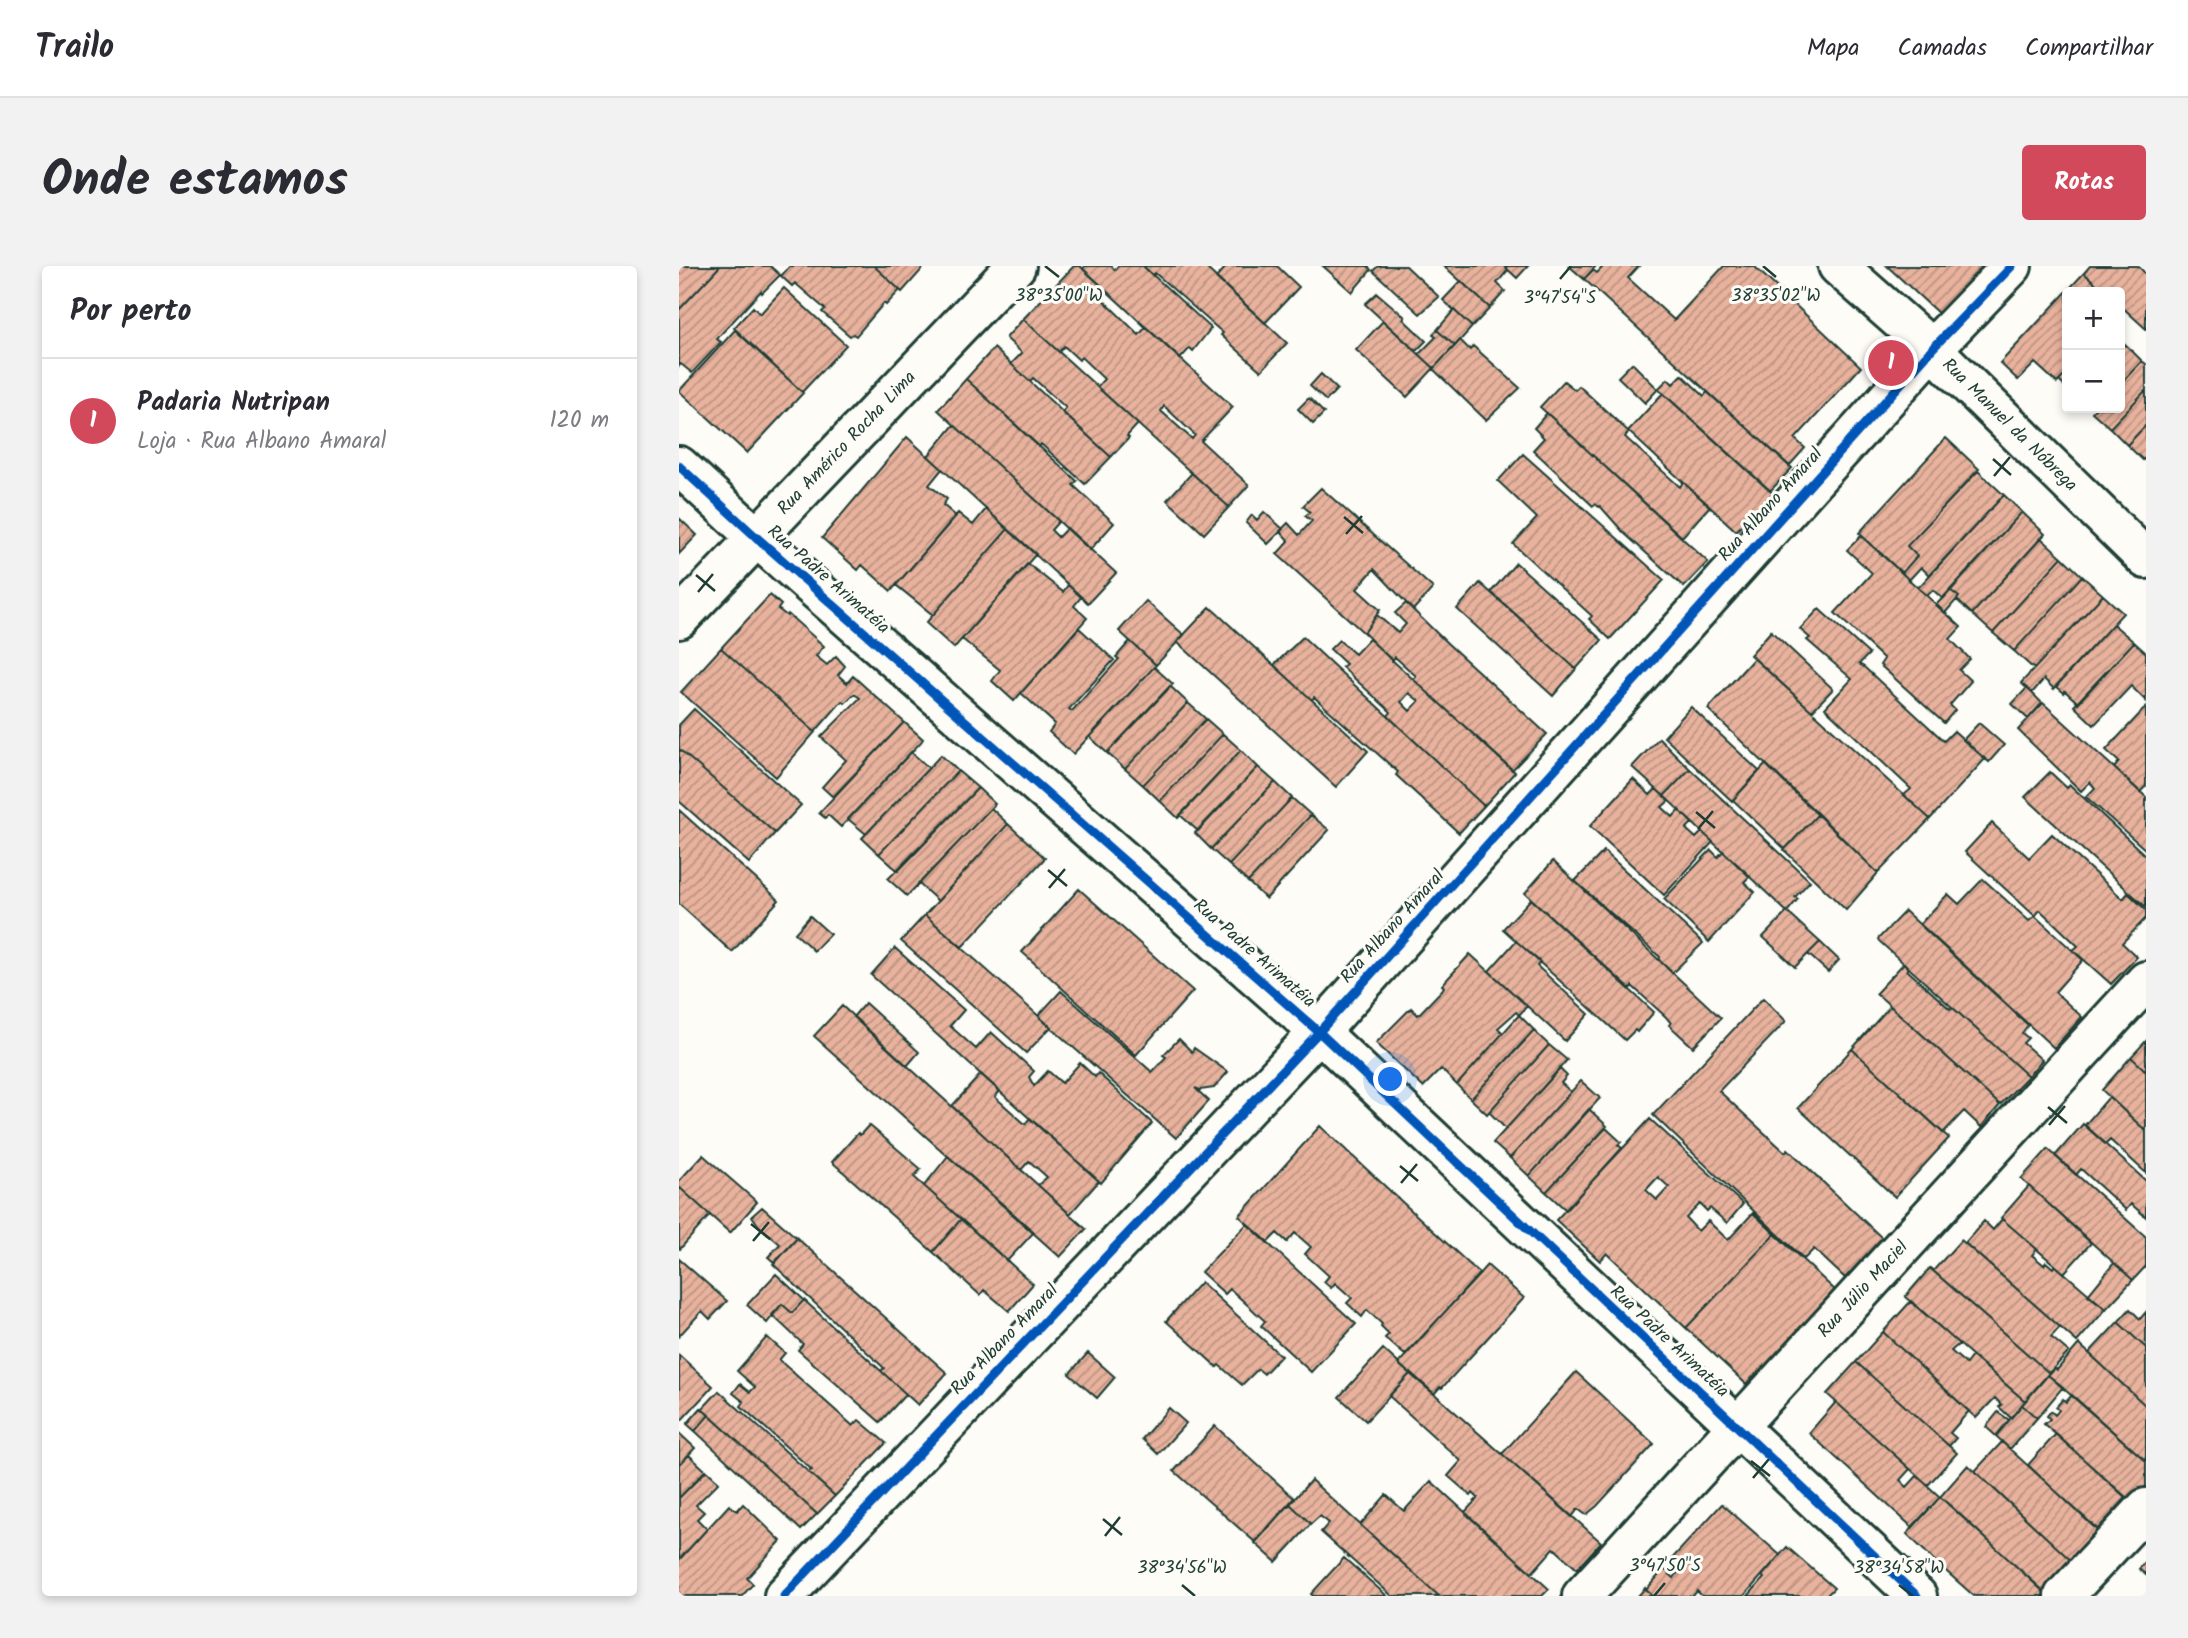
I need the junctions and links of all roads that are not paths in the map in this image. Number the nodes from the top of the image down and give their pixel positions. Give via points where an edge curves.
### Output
1 (1016, 266) edge
2 (1838, 266) edge
3 (2012, 266) edge
4 (1932, 349) junction
5 (679, 466) edge
6 (756, 537) junction
7 (2146, 559) edge
8 (679, 619) edge
9 (2146, 981) edge
10 (1319, 1032) junction
11 (1736, 1427) junction
12 (2146, 1508) edge
13 (784, 1596) edge
14 (1582, 1596) edge
15 (1917, 1596) edge
16 (2064, 1596) edge

1 - 6 street, Rua Américo Rocha Lima
2 - 4 street, Rua Manuel da Nóbrega
3 - 4 street, Rua Albano Amaral
4 - 7 street, Rua Manuel da Nóbrega
4 - 10 street, Rua Albano Amaral
5 - 6 street, Rua Padre Arimatéia
6 - 8 street, Rua Américo Rocha Lima
6 - 10 street, Rua Padre Arimatéia
9 - 11 street, Rua Júlio Maciel
10 - 11 street, Rua Padre Arimatéia
10 - 13 street, Rua Albano Amaral
11 - 14 street, Rua Júlio Maciel
11 - 15 street, Rua Padre Arimatéia
12 - 16 street

